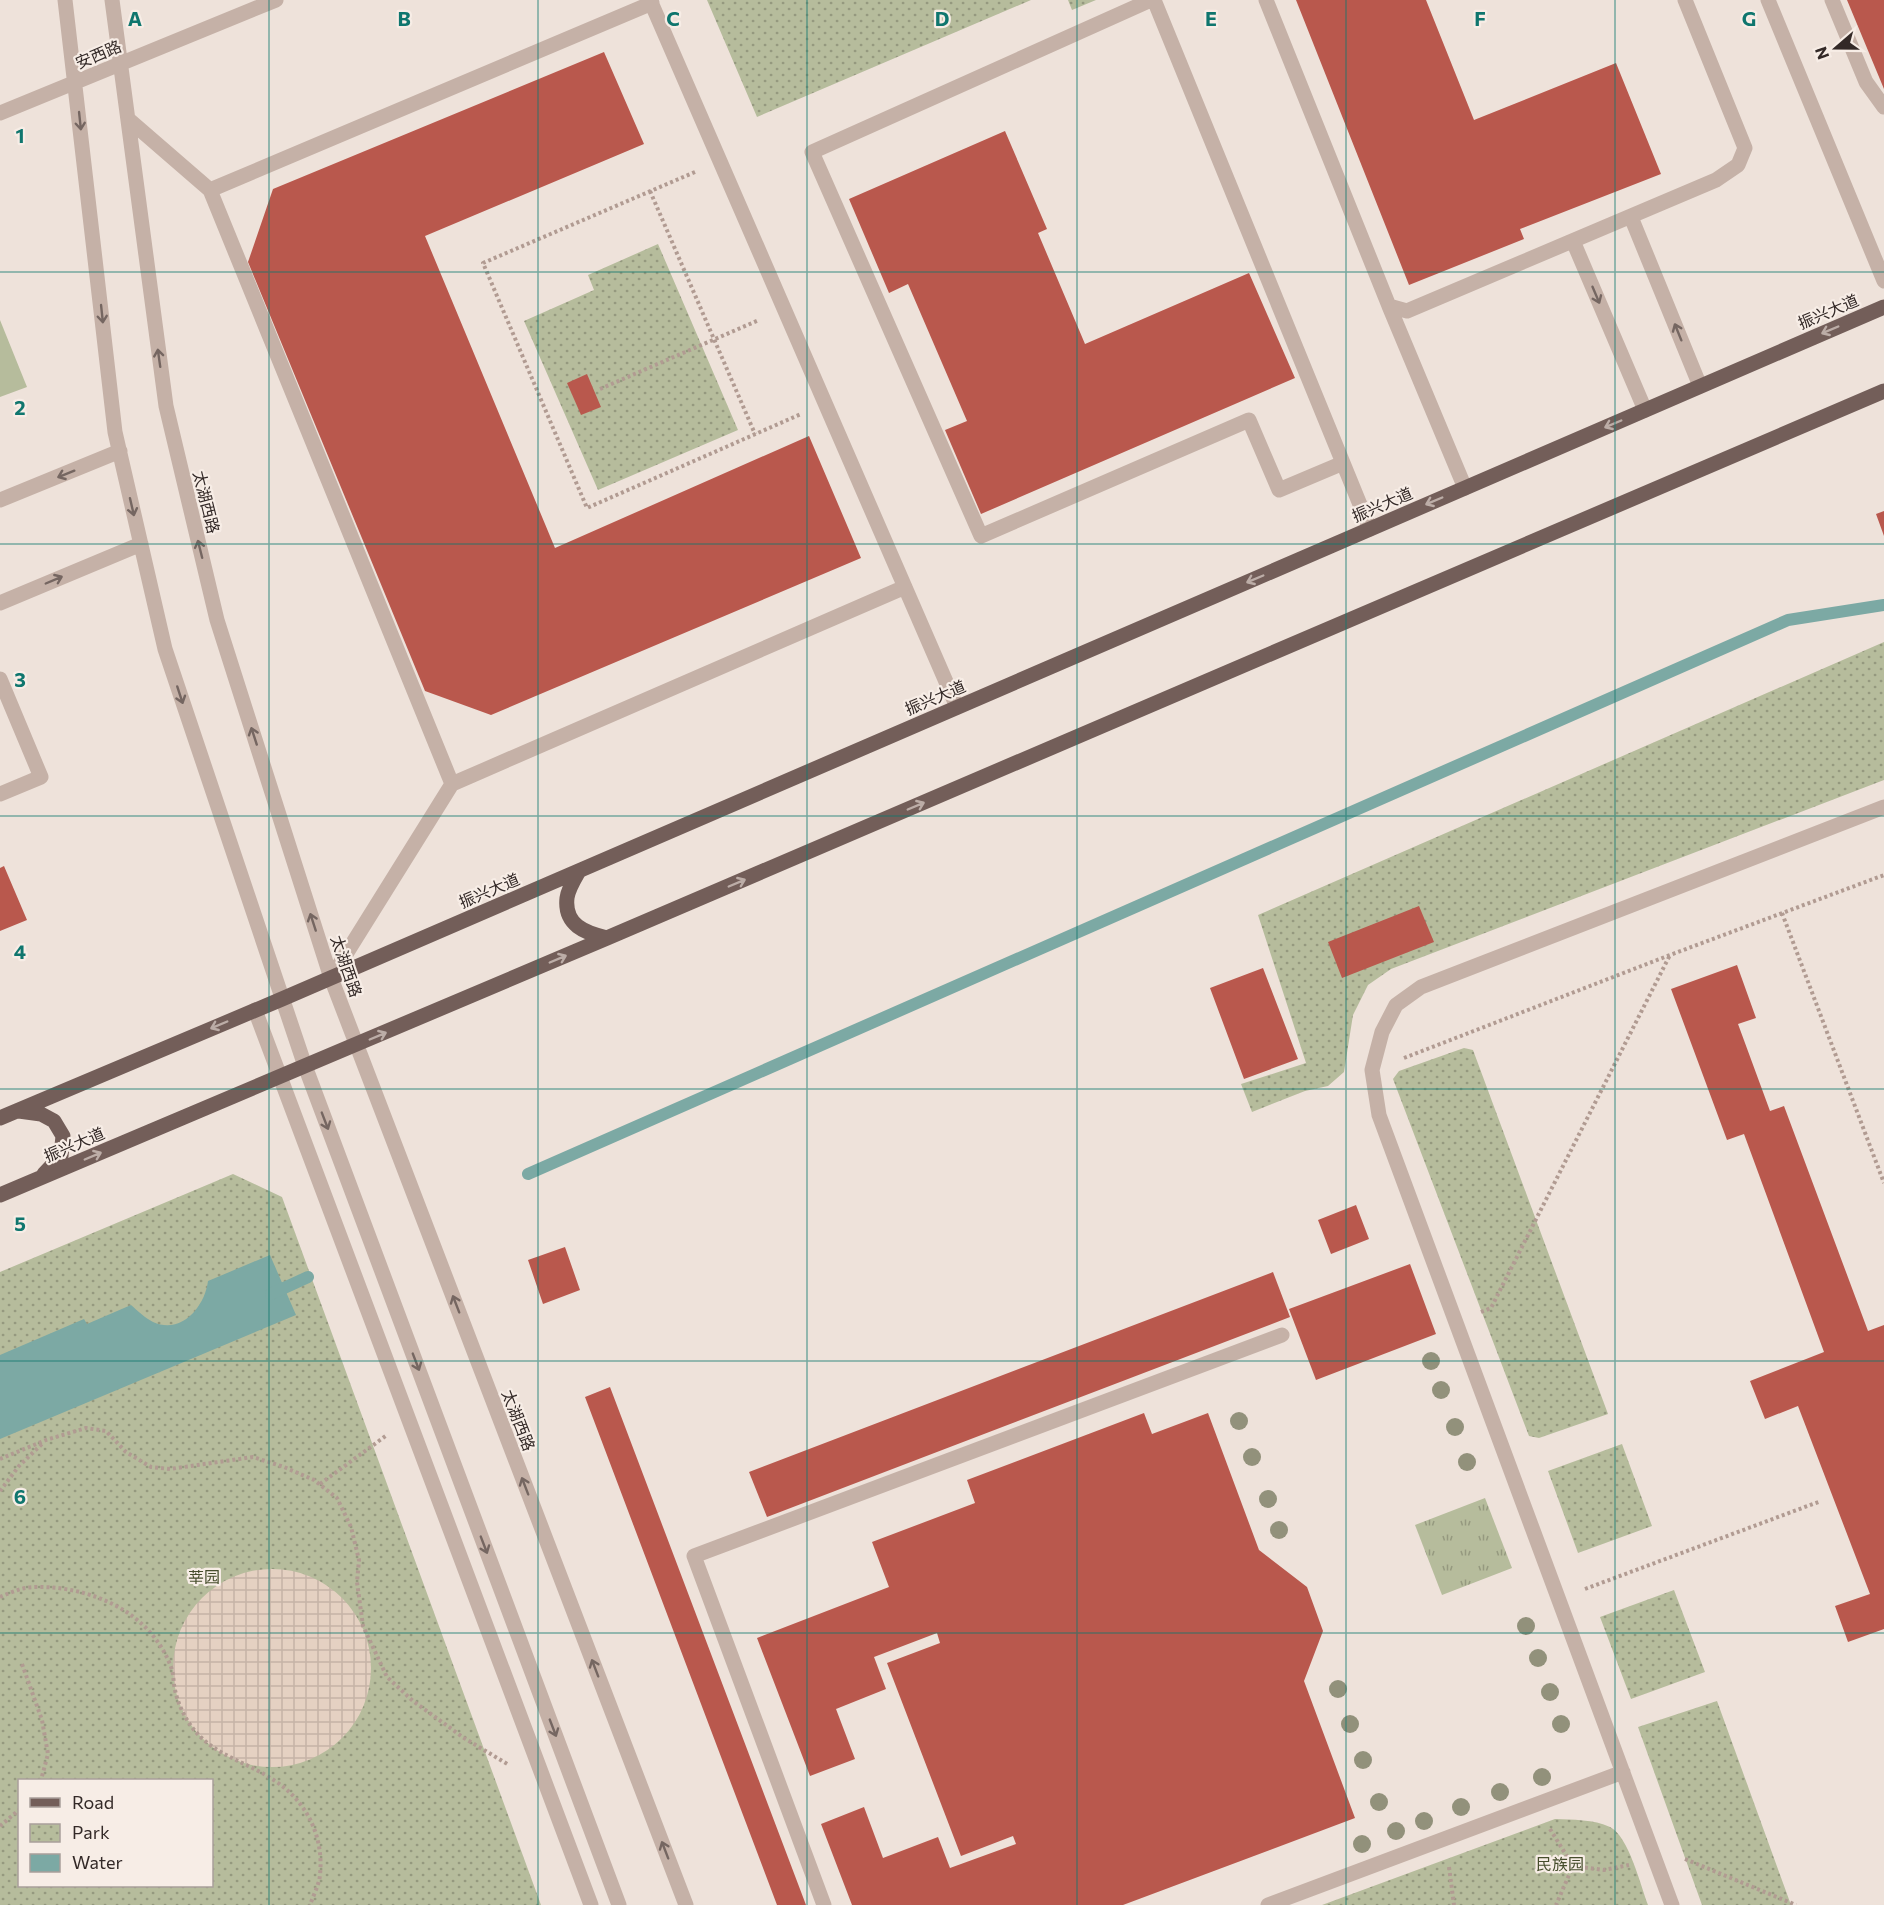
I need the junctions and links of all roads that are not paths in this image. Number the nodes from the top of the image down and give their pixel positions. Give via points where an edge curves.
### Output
1 (65, 0) edge
2 (112, 0) edge
3 (276, 0) edge
4 (1153, 0) edge
5 (1266, 0) edge
6 (1685, 0) edge
7 (1768, 0) edge
8 (1832, 0) edge
9 (651, 1) edge
10 (121, 64) junction
11 (76, 83) junction
12 (1884, 107) edge
13 (0, 113) edge
14 (128, 119) junction
15 (210, 190) junction
16 (1631, 217) junction
17 (1573, 241) junction
18 (1884, 280) edge
19 (1389, 306) junction
20 (1884, 307) edge
21 (1700, 386) junction
22 (1884, 392) edge
23 (1645, 410) junction
24 (120, 452) junction
25 (1343, 463) junction
26 (1465, 488) junction
27 (0, 500) edge
28 (1370, 529) junction
29 (141, 544) junction
30 (905, 587) junction
31 (0, 603) edge
32 (0, 678) edge
33 (957, 707) junction
34 (452, 784) junction
35 (0, 794) edge
36 (1884, 807) edge
37 (579, 871) junction
38 (607, 938) junction
39 (331, 978) junction
40 (282, 999) junction
41 (255, 1010) junction
42 (357, 1045) junction
43 (305, 1066) junction
44 (281, 1076) junction
45 (17, 1111) junction
46 (0, 1118) edge
47 (40, 1178) junction
48 (0, 1195) edge
49 (1282, 1335) dead end
50 (1623, 1772) junction
51 (591, 1905) edge
52 (620, 1905) edge
53 (686, 1905) edge
54 (824, 1905) edge
55 (1268, 1905) edge
56 (1672, 1905) edge

1 - 11 street
2 - 10 street, 太湖西路
3 - 10 street, 安西路
4 - 25 street
4 - 25 street via 812,152 981,536 1249,420 1279,490
5 - 19 street
6 - 16 street via 1745,148 1738,165 1716,180
7 - 18 street
8 - 12 street via 1866,82
9 - 15 street
9 - 30 street
10 - 11 street, 安西路
10 - 14 street, 太湖西路
11 - 13 street, 安西路
11 -> 24 street
14 - 15 street
39 -> 14 street, 太湖西路 via 217,620 166,406
15 - 34 street
16 - 17 street
21 -> 16 street
17 - 19 street via 1407,311
17 -> 23 street
19 - 26 street
20 -> 21 main road, 振兴大道
21 - 23 main road, 振兴大道
38 -> 22 main road, 振兴大道
23 -> 26 main road, 振兴大道
24 -> 27 street
24 -> 29 street
25 - 28 street
26 -> 28 main road, 振兴大道
28 -> 33 main road, 振兴大道
31 -> 29 street
29 -> 40 street via 165,649
30 - 33 street
30 - 34 street
32 - 35 street via 41,777
33 - 37 main road, 振兴大道
34 - 39 street
36 - 50 street via 1421,987 1396,1005 1382,1032 1372,1070 1379,1115
37 - 38 main road via 567,897 569,912 575,926
37 - 39 main road, 振兴大道
42 -> 38 main road, 振兴大道
39 - 40 main road, 振兴大道
39 - 42 street, 太湖西路
40 - 41 main road, 振兴大道
40 - 43 street
41 - 44 street
41 -> 45 main road, 振兴大道
42 - 43 main road, 振兴大道
53 -> 42 street, 太湖西路
43 - 44 main road, 振兴大道
43 -> 52 street
47 -> 44 main road, 振兴大道
44 - 51 street
45 - 46 main road, 振兴大道
45 - 47 main road via 41,1114 54,1121 63,1136 61,1156
47 - 48 main road, 振兴大道
49 - 54 street via 694,1556
50 - 55 street
50 - 56 street

